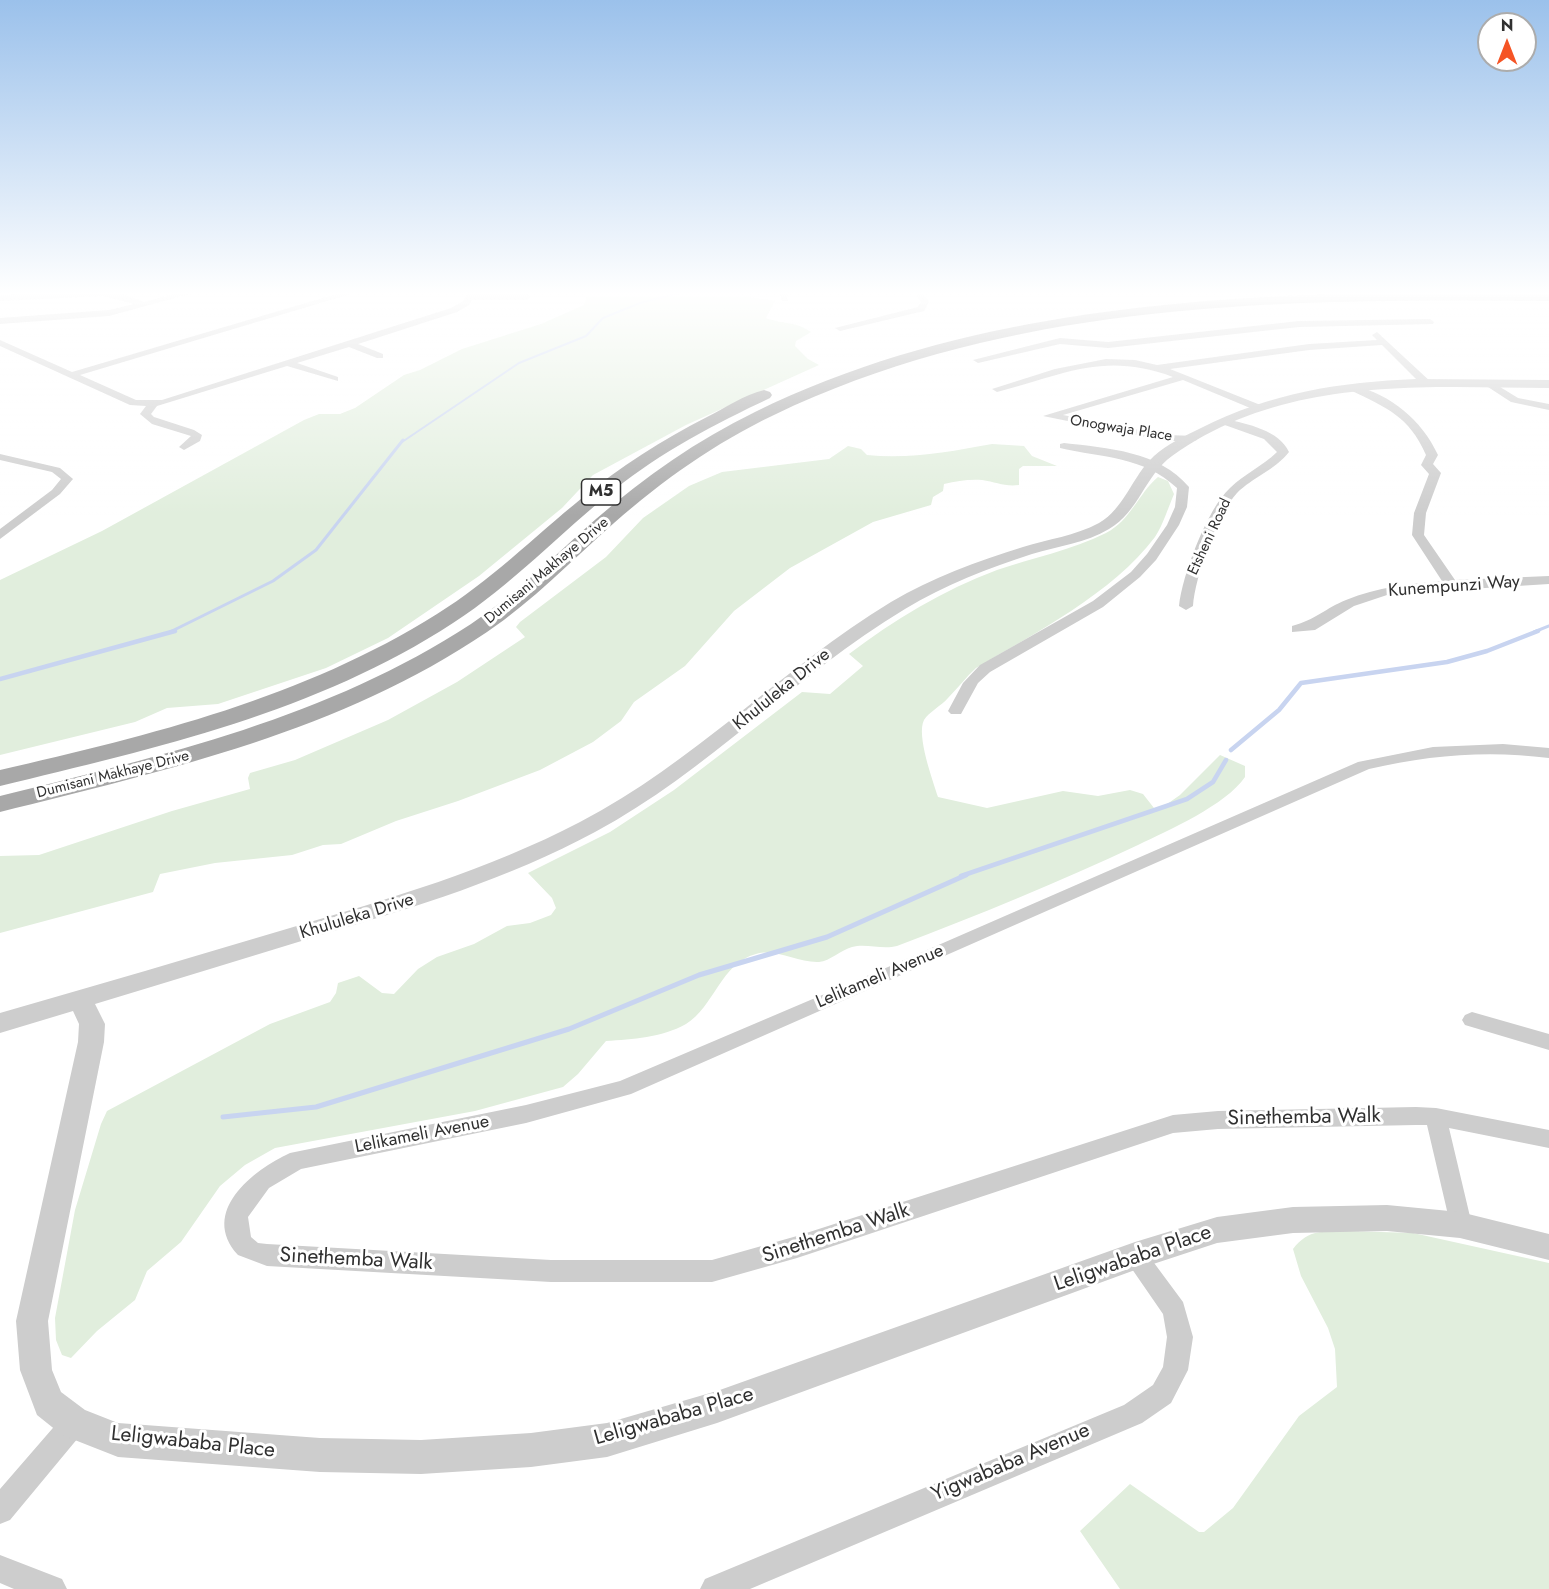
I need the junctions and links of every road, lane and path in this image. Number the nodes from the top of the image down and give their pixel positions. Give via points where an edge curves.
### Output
1 (51, 366) edge
2 (101, 366) edge
3 (283, 366) edge
4 (296, 366) edge
5 (841, 366) edge
6 (884, 366) edge
7 (1088, 366) edge
8 (1148, 366) edge
9 (1169, 366) edge
10 (1409, 366) edge
11 (1155, 368) junction
12 (71, 375) junction
13 (1180, 378) junction
14 (335, 379) dead end
15 (1549, 384) edge
16 (1428, 385) junction
17 (1492, 385) junction
18 (1354, 388) junction
19 (997, 389) dead end
20 (153, 404) junction
21 (1549, 407) edge
22 (1259, 408) junction
23 (1226, 422) junction
24 (1193, 438) junction
25 (1064, 446) dead end
26 (184, 447) dead end
27 (0, 457) edge
28 (1153, 465) junction
29 (0, 535) edge
30 (1549, 580) edge
31 (1451, 584) junction
32 (1186, 606) dead end
33 (1297, 629) dead end
34 (956, 711) dead end
35 (1549, 753) edge
36 (0, 778) edge
37 (0, 804) edge
38 (81, 1000) junction
39 (1472, 1020) dead end
40 (0, 1023) edge
41 (1549, 1042) edge
42 (1436, 1117) junction
43 (1549, 1139) edge
44 (1460, 1225) junction
45 (238, 1232) joint
46 (1549, 1247) edge
47 (1135, 1256) junction
48 (74, 1423) junction
49 (0, 1510) edge
50 (0, 1569) edge
51 (52, 1589) edge
52 (715, 1589) edge

1 - 12 street
2 - 12 street
3 - 20 street
4 - 14 street
5 - 36 main road, Dumisani Makhaye Drive / M5 via 727,412 630,470 485,590 447,618 375,658 309,689 222,721
6 - 37 main road, Dumisani Makhaye Drive / M5 via 779,406 684,459 644,488 532,588 481,627 391,678 321,710 235,742
7 - 19 street
8 - 11 street
9 - 11 street
10 - 16 street
11 - 13 street
12 - 20 street via 134,403
13 - 22 street
13 - 24 street, Onogwaja Place via 1048,416 1167,438
15 - 17 street, Khululeka Drive
16 - 17 street, Khululeka Drive
16 - 18 street, Khululeka Drive
17 - 21 street via 1515,400
18 - 22 street, Khululeka Drive via 1307,393
18 - 31 street via 1412,420 1426,438 1432,455 1427,465 1435,473 1420,513 1418,535
20 - 26 street via 145,414 147,417 197,435
22 - 23 street, Khululeka Drive
23 - 24 street, Khululeka Drive
23 - 32 street, Etsheni Road via 1277,442 1283,453 1231,493 1193,570
24 - 28 street, Khululeka Drive
25 - 28 street via 1119,453
27 - 29 street via 56,470 66,479 56,492
28 - 34 street via 1177,480 1184,495 1182,508 1160,547 1114,594 974,677
28 - 38 street, Khululeka Drive via 1126,508 1107,524 985,565 903,602 828,651 678,772 564,839 452,887
30 - 31 street, Kunempunzi Way
31 - 33 street, Kunempunzi Way via 1366,596 1310,627
35 - 45 street, Lelikameli Avenue via 1504,748 1443,750 1364,765 624,1088 526,1114 298,1160 271,1171 243,1202 236,1216
38 - 40 street, Khululeka Drive
38 - 48 street, Leligwababa Place via 92,1024 91,1042 32,1320 36,1370 49,1403
39 - 41 street
42 - 43 street, Sinethemba Walk
42 - 44 street
42 - 45 street, Sinethemba Walk via 1173,1124 797,1247 712,1270 551,1271 267,1256 250,1252
44 - 46 street, Leligwababa Place
44 - 47 street, Leligwababa Place via 1387,1218 1293,1220 1217,1230
47 - 48 street, Leligwababa Place via 717,1407 607,1440 531,1450 421,1457 321,1455 118,1440
47 - 52 street, Yigwababa Avenue via 1174,1310 1180,1337 1175,1370 1161,1394 1133,1414
48 - 49 street
50 - 51 street

